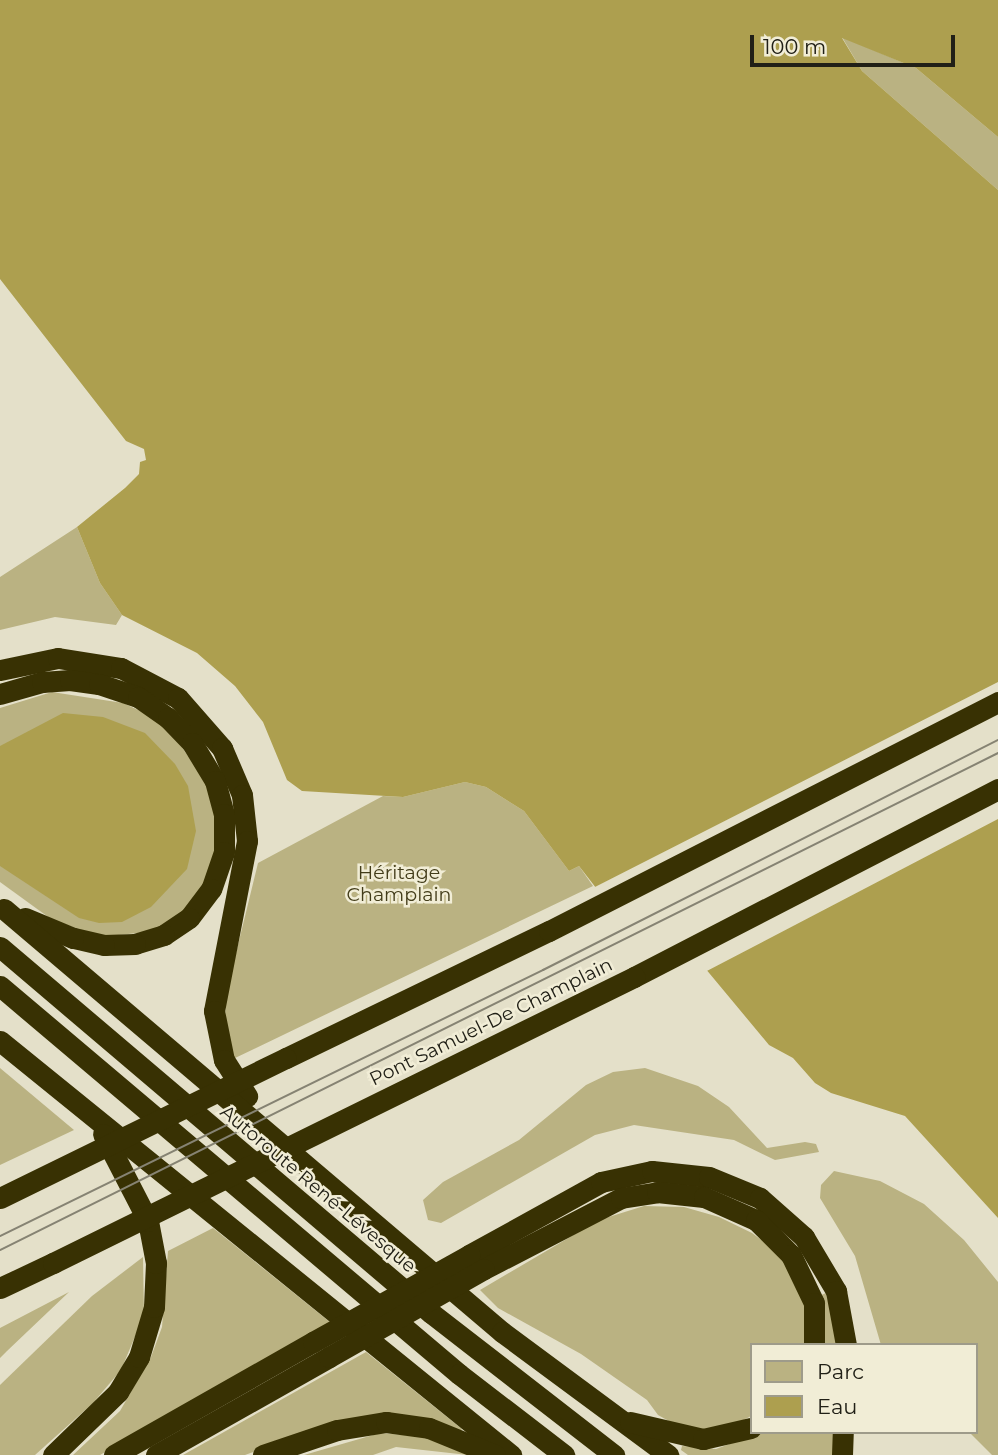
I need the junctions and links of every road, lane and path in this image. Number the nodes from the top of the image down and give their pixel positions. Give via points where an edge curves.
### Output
1 (0, 670) edge
2 (0, 694) edge
3 (998, 702) edge
4 (998, 789) edge
5 (0, 947) edge
6 (0, 986) edge
7 (0, 1041) edge
8 (97, 1123) junction
9 (299, 1156) junction
10 (0, 1198) edge
11 (477, 1262) junction
12 (0, 1288) edge
13 (814, 1343) edge
14 (846, 1343) edge
15 (321, 1350) junction
16 (617, 1419) junction
17 (750, 1428) edge
18 (843, 1434) edge
19 (53, 1455) edge
20 (114, 1455) edge
21 (156, 1455) edge
22 (263, 1455) edge
23 (495, 1455) edge
24 (511, 1455) edge
25 (564, 1455) edge
26 (614, 1455) edge
27 (668, 1455) edge
28 (842, 1455) edge

1 - 9 highway via 58,658 121,668 178,698 222,748 242,795 247,841 242,882 217,974 215,1026 230,1072
2 - 9 highway via 42,682 71,680 112,687 148,704 176,725 198,752 219,792 225,827 221,864 207,897 182,924 155,939 124,946 95,944 4,909
3 - 10 highway, bridge via 549,931
4 - 12 highway, Pont Samuel-De Champlain, bridge via 634,977
5 - 26 highway, Autoroute René-Lévesque via 430,1313
6 - 25 highway via 459,1374
7 - 8 highway
8 - 19 highway via 148,1221 156,1263 154,1307 144,1344 122,1386 102,1412
8 - 24 highway
9 - 16 highway via 484,1317
11 - 13 highway via 613,1200 657,1192 704,1197 756,1220 791,1255 814,1303
11 - 14 highway via 601,1182 652,1171 709,1177 760,1198 804,1237 835,1291
11 - 15 highway, bridge
15 - 20 highway
15 - 21 highway
16 - 17 highway via 704,1438
16 - 27 highway
18 - 28 highway
22 - 23 highway via 337,1430 386,1422 429,1427

